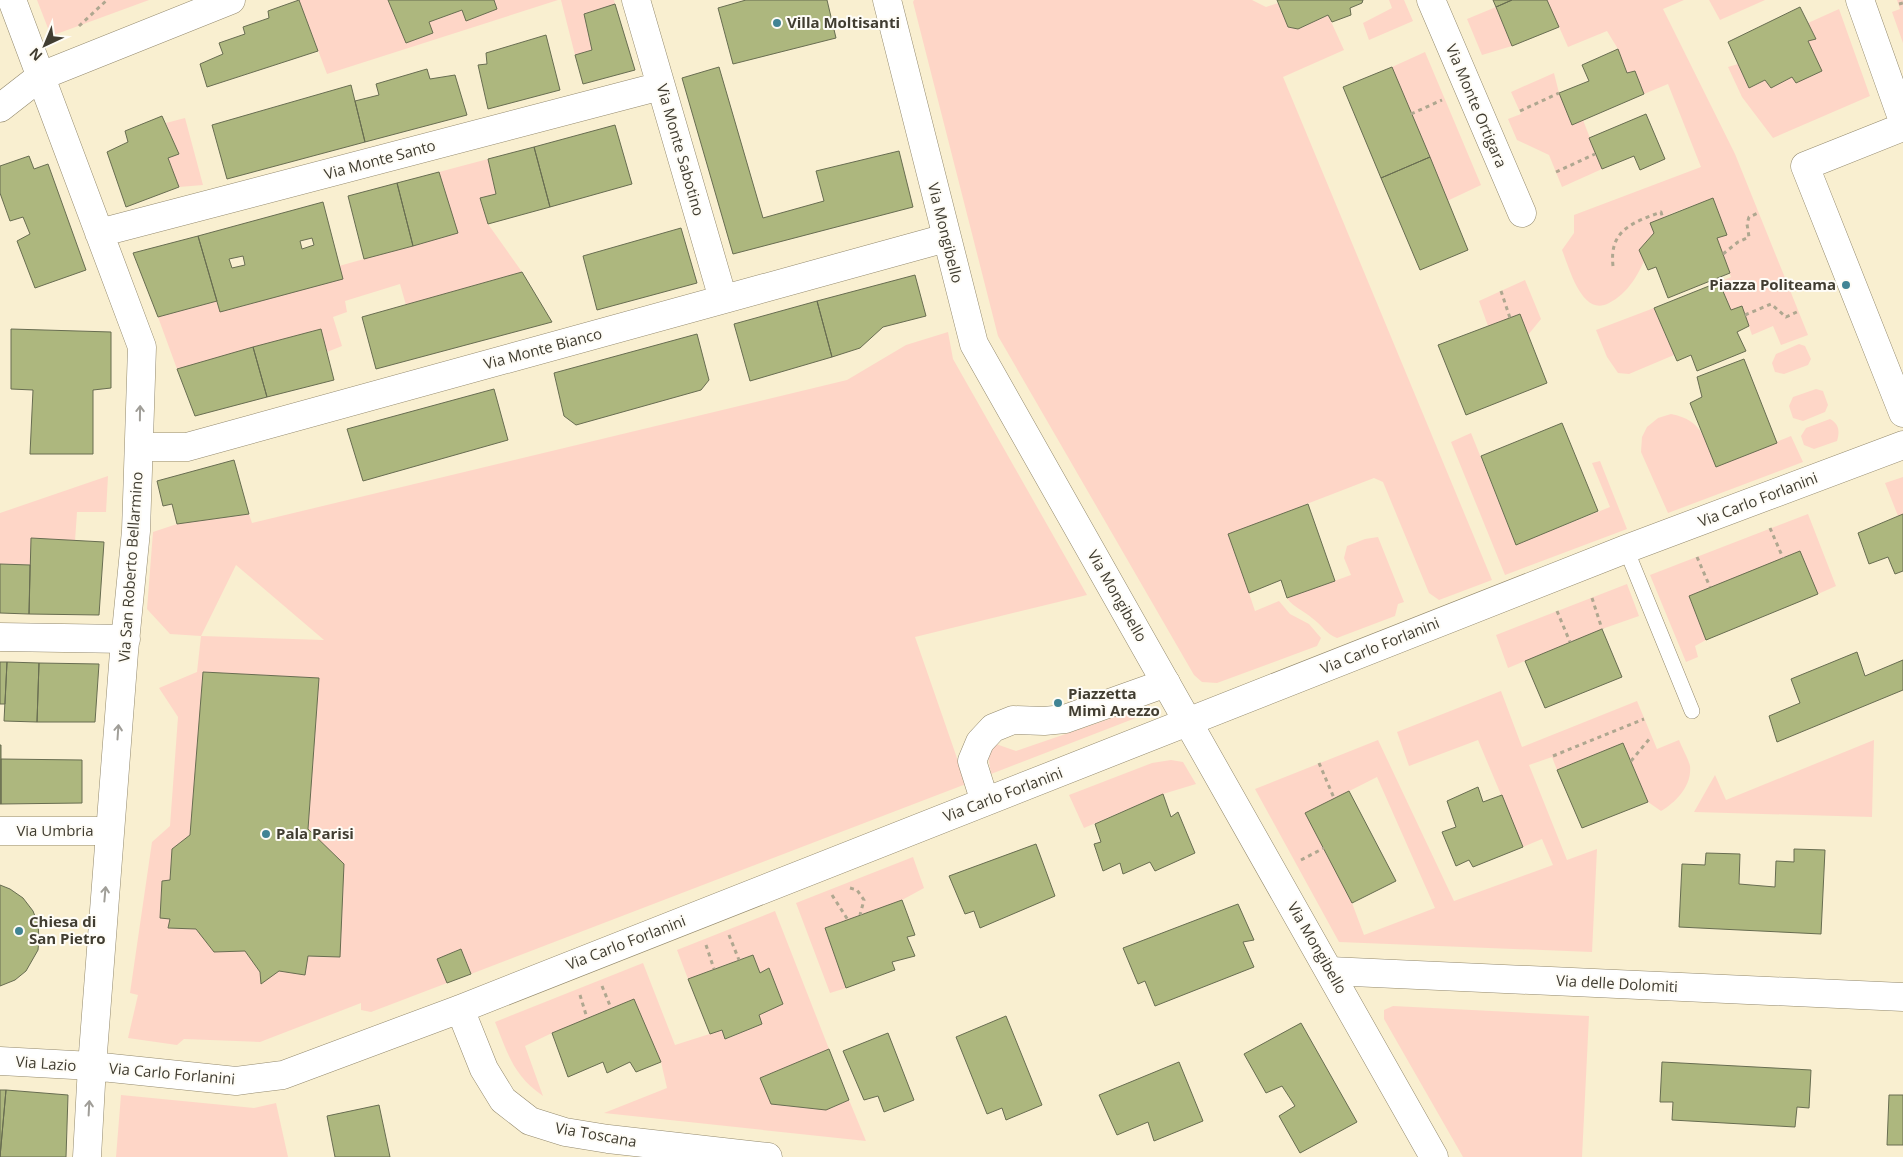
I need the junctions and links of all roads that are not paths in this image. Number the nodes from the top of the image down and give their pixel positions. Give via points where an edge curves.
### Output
1 (12, 0) edge
2 (231, 0) edge
3 (636, 0) edge
4 (887, 0) edge
5 (1431, 0) edge
6 (1860, 0) edge
7 (41, 76) junction
8 (661, 86) junction
9 (0, 108) edge
10 (1903, 121) edge
11 (1903, 127) edge
12 (1522, 213) dead end
13 (99, 233) junction
14 (946, 238) junction
15 (723, 299) junction
16 (1903, 413) edge
17 (1903, 445) edge
18 (139, 447) junction
19 (1626, 549) junction
20 (0, 637) edge
21 (126, 639) junction
22 (1166, 683) junction
23 (1692, 711) dead end
24 (1189, 722) junction
25 (985, 802) junction
26 (0, 831) edge
27 (110, 831) junction
28 (1330, 971) junction
29 (1903, 997) edge
30 (460, 1009) junction
31 (0, 1061) edge
32 (92, 1066) junction
33 (87, 1157) edge
34 (768, 1157) edge
35 (1434, 1157) edge

1 - 7 street, Via San Roberto Bellarmino
2 - 7 street
3 - 8 street, Via Monte Sabotino
4 - 14 street, Via Mongibello
5 - 12 street, Via Monte Ortigara
6 - 10 street
7 - 9 street
7 - 13 street, Via San Roberto Bellarmino
8 - 13 street, Via Monte Santo
8 - 15 street, Via Monte Sabotino
11 - 16 street via 1805,166
18 -> 13 street, Via San Roberto Bellarmino via 142,347
14 - 15 street, Via Monte Bianco
14 - 22 street, Via Mongibello via 974,344
15 - 18 street, Via Monte Bianco via 187,447
17 - 19 street, Via Carlo Forlanini
18 - 21 street, Via San Roberto Bellarmino via 136,531
19 - 23 lane
19 - 24 street, Via Carlo Forlanini
20 - 21 street
27 -> 21 street, Via San Roberto Bellarmino
22 - 24 street, Via Mongibello
22 - 25 street via 1065,719 1044,722 1013,720 993,728 980,742 972,760
24 - 25 street, Via Carlo Forlanini
24 - 28 street, Via Mongibello
25 - 30 street, Via Carlo Forlanini
26 - 27 street, Via Umbria
32 -> 27 street, Via San Roberto Bellarmino
28 - 29 street, Via delle Dolomiti
28 - 35 street, Via Mongibello
30 - 32 street, Via Carlo Forlanini via 283,1075 236,1081
30 - 34 street, Via Toscana via 484,1069 503,1100 530,1121 565,1132 608,1139
31 - 32 street, Via Lazio
33 -> 32 street, Via San Roberto Bellarmino

